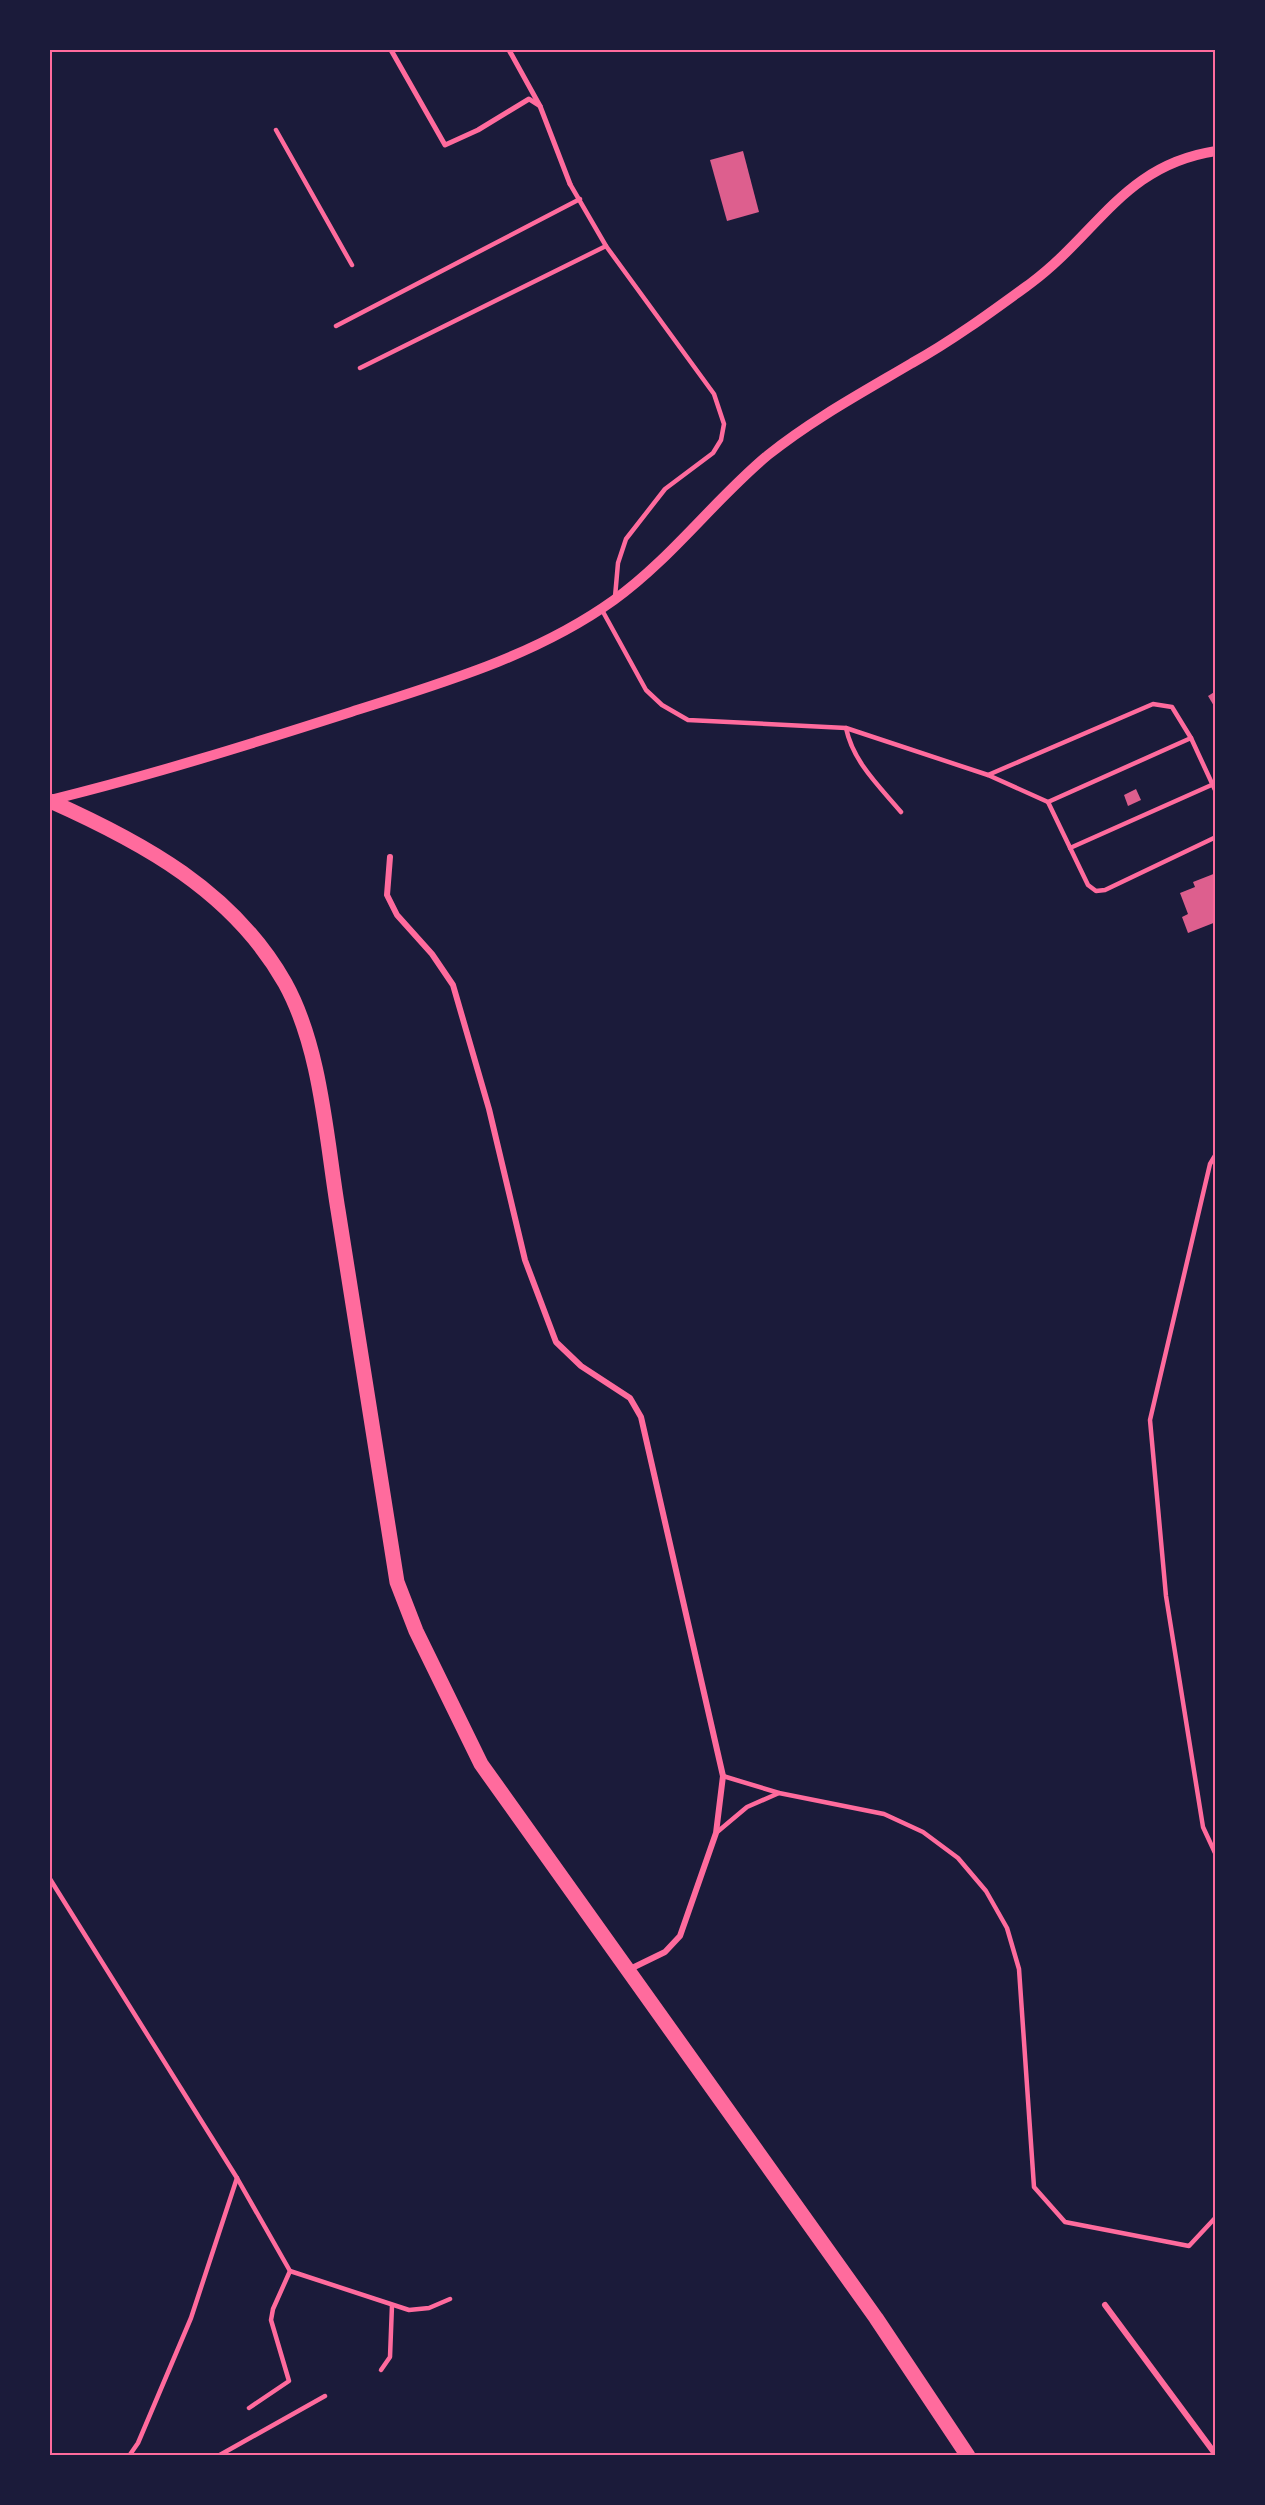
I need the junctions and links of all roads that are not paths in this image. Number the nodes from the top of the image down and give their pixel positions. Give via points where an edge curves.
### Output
1 (391, 50) edge
2 (509, 50) edge
3 (540, 106) junction
4 (276, 130) dead end
5 (1215, 151) edge
6 (570, 184) joint
7 (580, 199) junction
8 (606, 246) junction
9 (352, 265) dead end
10 (336, 327) dead end
11 (360, 368) dead end
12 (614, 600) junction
13 (601, 608) junction
14 (846, 728) junction
15 (1191, 738) junction
16 (988, 775) junction
17 (1215, 787) edge
18 (50, 800) edge
19 (1048, 802) junction
20 (901, 812) dead end
21 (1215, 837) edge
22 (1070, 848) junction
23 (390, 857) dead end
24 (1215, 1154) edge
25 (723, 1776) junction
26 (779, 1793) junction
27 (716, 1833) junction
28 (1215, 1855) edge
29 (50, 1879) edge
30 (628, 1970) junction
31 (237, 2178) junction
32 (1215, 2217) edge
33 (290, 2271) junction
34 (450, 2300) dead end
35 (1105, 2305) dead end
36 (392, 2306) junction
37 (381, 2370) dead end
38 (326, 2396) dead end
39 (249, 2408) dead end
40 (1215, 2455) edge
41 (129, 2456) edge
42 (218, 2456) edge
43 (968, 2456) edge

1 - 3 street via 445,145 529,99
2 - 3 street
3 - 6 street
4 - 9 lane
5 - 12 street via 1189,155 1147,175 1124,192 1032,282 766,457 660,563
6 - 7 lane
7 - 8 lane
7 - 10 lane
8 - 11 lane
8 - 12 lane via 714,394 724,424 713,453 665,489 626,539 618,563
12 - 13 street
13 - 14 lane via 646,690 688,720
13 - 18 street via 537,646 470,673 226,752
14 - 16 lane
14 - 20 lane via 865,769
15 - 16 lane via 1172,707 1153,704
15 - 17 lane
15 - 19 lane
16 - 19 lane
17 - 22 lane
18 - 30 main road via 129,838 191,878 219,901 260,946 285,984 320,1088 397,1582 416,1631 481,1764
19 - 22 lane
21 - 22 lane via 1096,891 1088,885
23 - 25 street via 387,895 397,915 453,985 489,1109 525,1260 556,1342 580,1366 630,1398 640,1417
24 - 28 lane via 1150,1420 1166,1596 1203,1827
25 - 26 lane
25 - 27 street
26 - 27 lane via 747,1807
26 - 32 lane via 884,1814 923,1832 958,1858 986,1891 1007,1928 1019,1969 1034,2187 1065,2222 1189,2246
27 - 30 street via 680,1936 665,1952
29 - 31 lane
30 - 43 main road via 876,2318
31 - 33 lane
31 - 41 lane via 191,2318
33 - 36 lane
33 - 39 lane via 271,2320 289,2381
34 - 36 lane via 429,2308 409,2310
35 - 40 street
36 - 37 lane via 390,2357
38 - 42 lane

